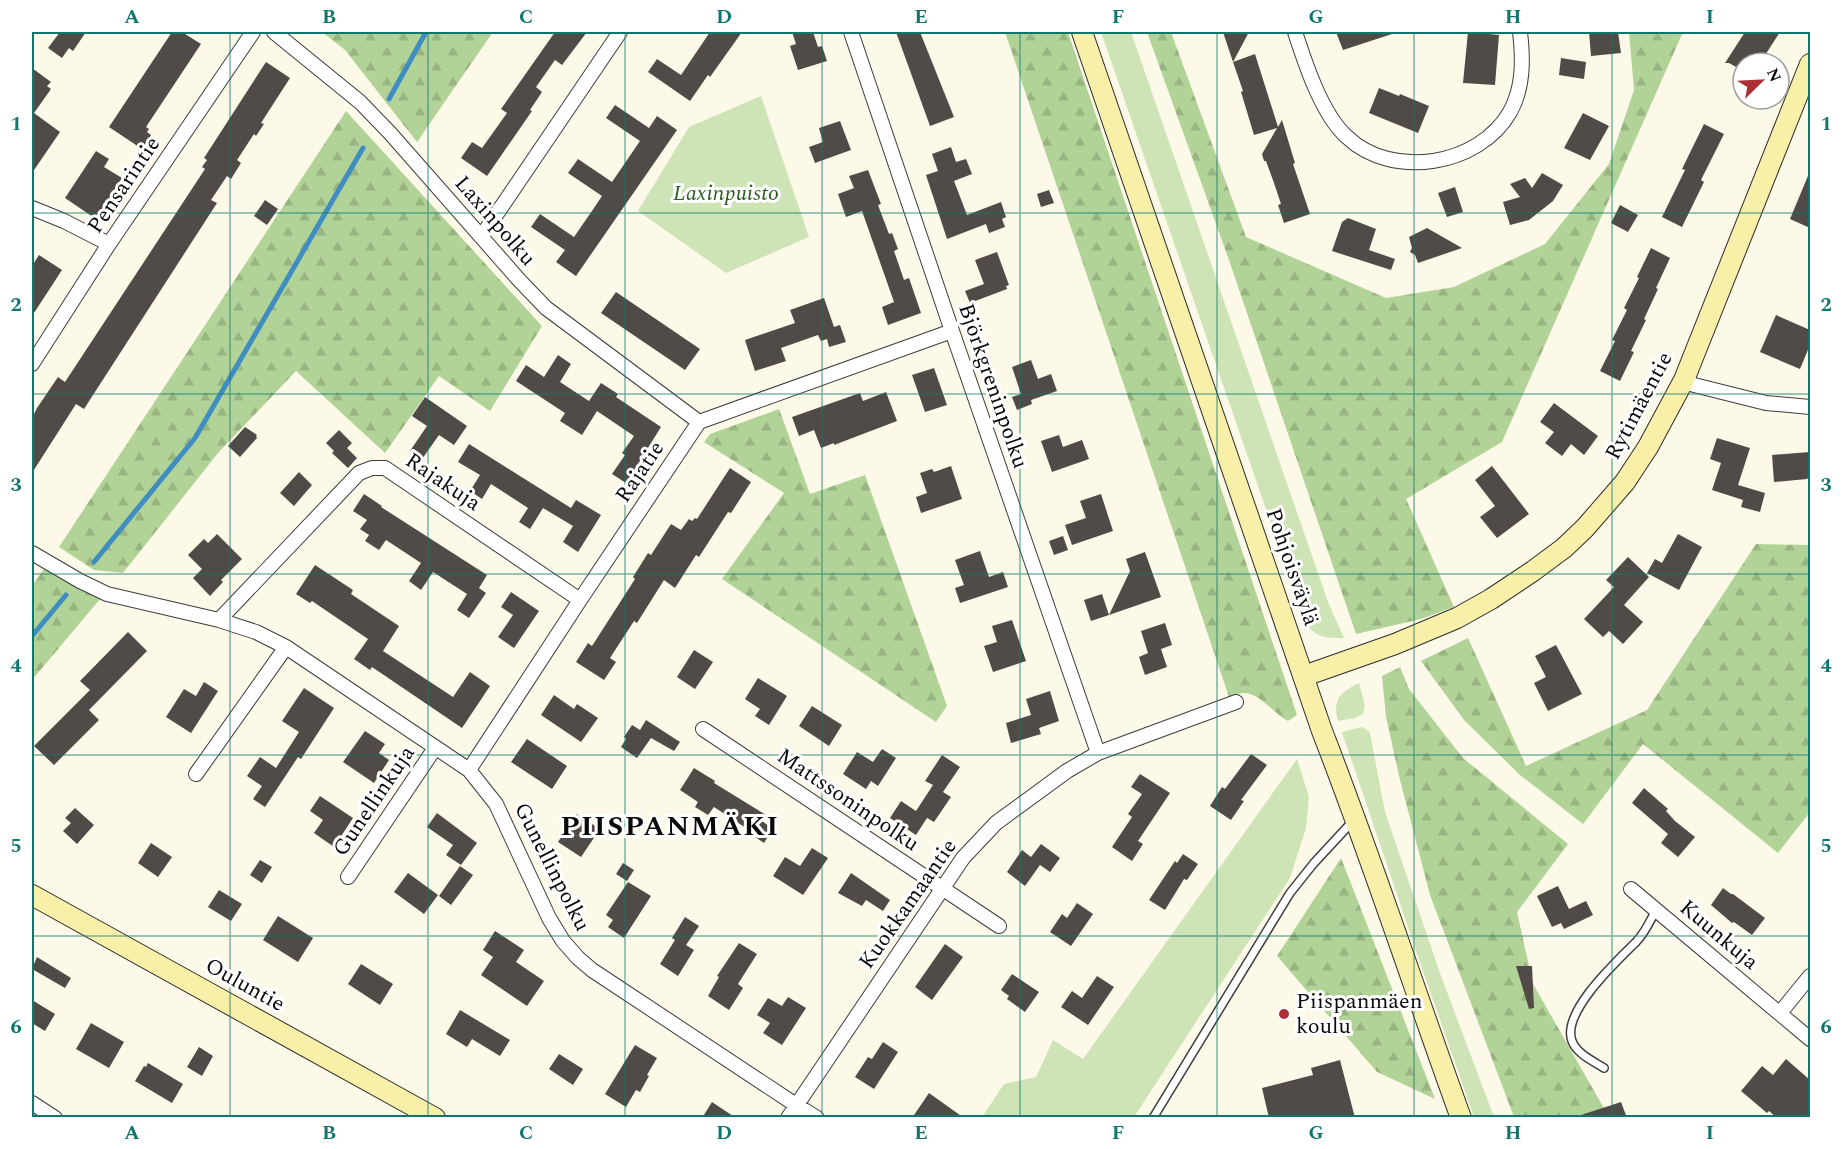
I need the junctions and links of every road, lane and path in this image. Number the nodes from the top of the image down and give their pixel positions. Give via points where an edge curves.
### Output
1 (253, 32) edge
2 (274, 32) edge
3 (620, 32) edge
4 (851, 32) edge
5 (1082, 32) edge
6 (1295, 32) edge
7 (1520, 32) edge
8 (1810, 64) edge
9 (32, 208) edge
10 (481, 237) junction
11 (109, 244) junction
12 (952, 331) junction
13 (32, 364) edge
14 (1684, 380) junction
15 (1810, 407) edge
16 (699, 422) junction
17 (32, 553) edge
18 (580, 600) junction
19 (219, 620) junction
20 (286, 647) junction
21 (1304, 676) junction
22 (1236, 702) dead end
23 (704, 729) dead end
24 (435, 748) junction
25 (1098, 753) junction
26 (470, 770) junction
27 (196, 774) dead end
28 (1356, 818) junction
29 (348, 877) dead end
30 (943, 889) junction
31 (1631, 889) dead end
32 (32, 895) edge
33 (1656, 910) junction
34 (999, 926) dead end
35 (1810, 976) edge
36 (1780, 1013) junction
37 (1810, 1039) edge
38 (1604, 1068) dead end
39 (32, 1103) edge
40 (796, 1105) junction
41 (55, 1118) edge
42 (435, 1118) edge
43 (788, 1118) edge
44 (817, 1118) edge
45 (1153, 1118) edge
46 (1461, 1118) edge

1 - 11 street, Pensarintie
2 - 10 street, Laxinpolku via 360,102
3 - 10 street
4 - 12 street, Björkgreninpolku
5 - 21 main road, Pohjoisväylä
6 - 7 street via 1315,87 1346,137 1369,152 1417,163 1439,160 1479,144 1504,120 1518,92 1523,62
8 - 14 main road, Rytimäentie
9 - 11 street
10 - 16 street, Laxinpolku via 546,308
11 - 13 street, Pensarintie
12 - 16 street
12 - 25 street, Björkgreninpolku
14 - 15 street via 1766,403
14 - 21 main road, Rytimäentie via 1625,482 1564,548 1457,618
16 - 18 street, Rajatie
17 - 19 street, Gunellinpolku via 107,594
18 - 19 street, Rajakuja via 384,468 372,468 359,473
18 - 26 street, Rajatie
19 - 20 street, Gunellinpolku
20 - 24 street, Gunellinpolku
20 - 27 street
21 - 28 main road, Pohjoisväylä
22 - 25 street, Kuokkamaantie
23 - 30 street, Mattssoninpolku
24 - 26 street, Gunellinpolku
24 - 29 street, Gunellinkuja
25 - 30 street, Kuokkamaantie via 1066,771 996,823 963,858
26 - 40 street, Gunellinpolku via 496,804 549,918 578,958
28 - 45 lane via 1290,893
28 - 46 main road, Pohjoisväylä
30 - 34 street, Mattssoninpolku
30 - 40 street, Kuokkamaantie
31 - 33 street, Kuunkuja
32 - 42 main road, Ouluntie
33 - 36 street, Kuunkuja
33 - 38 lane via 1638,940 1595,984 1572,1023 1572,1040 1584,1056
35 - 36 street
36 - 37 street, Kuunkuja
39 - 41 street
40 - 43 street, Kuokkamaantie
40 - 44 street, Gunellinpolku

